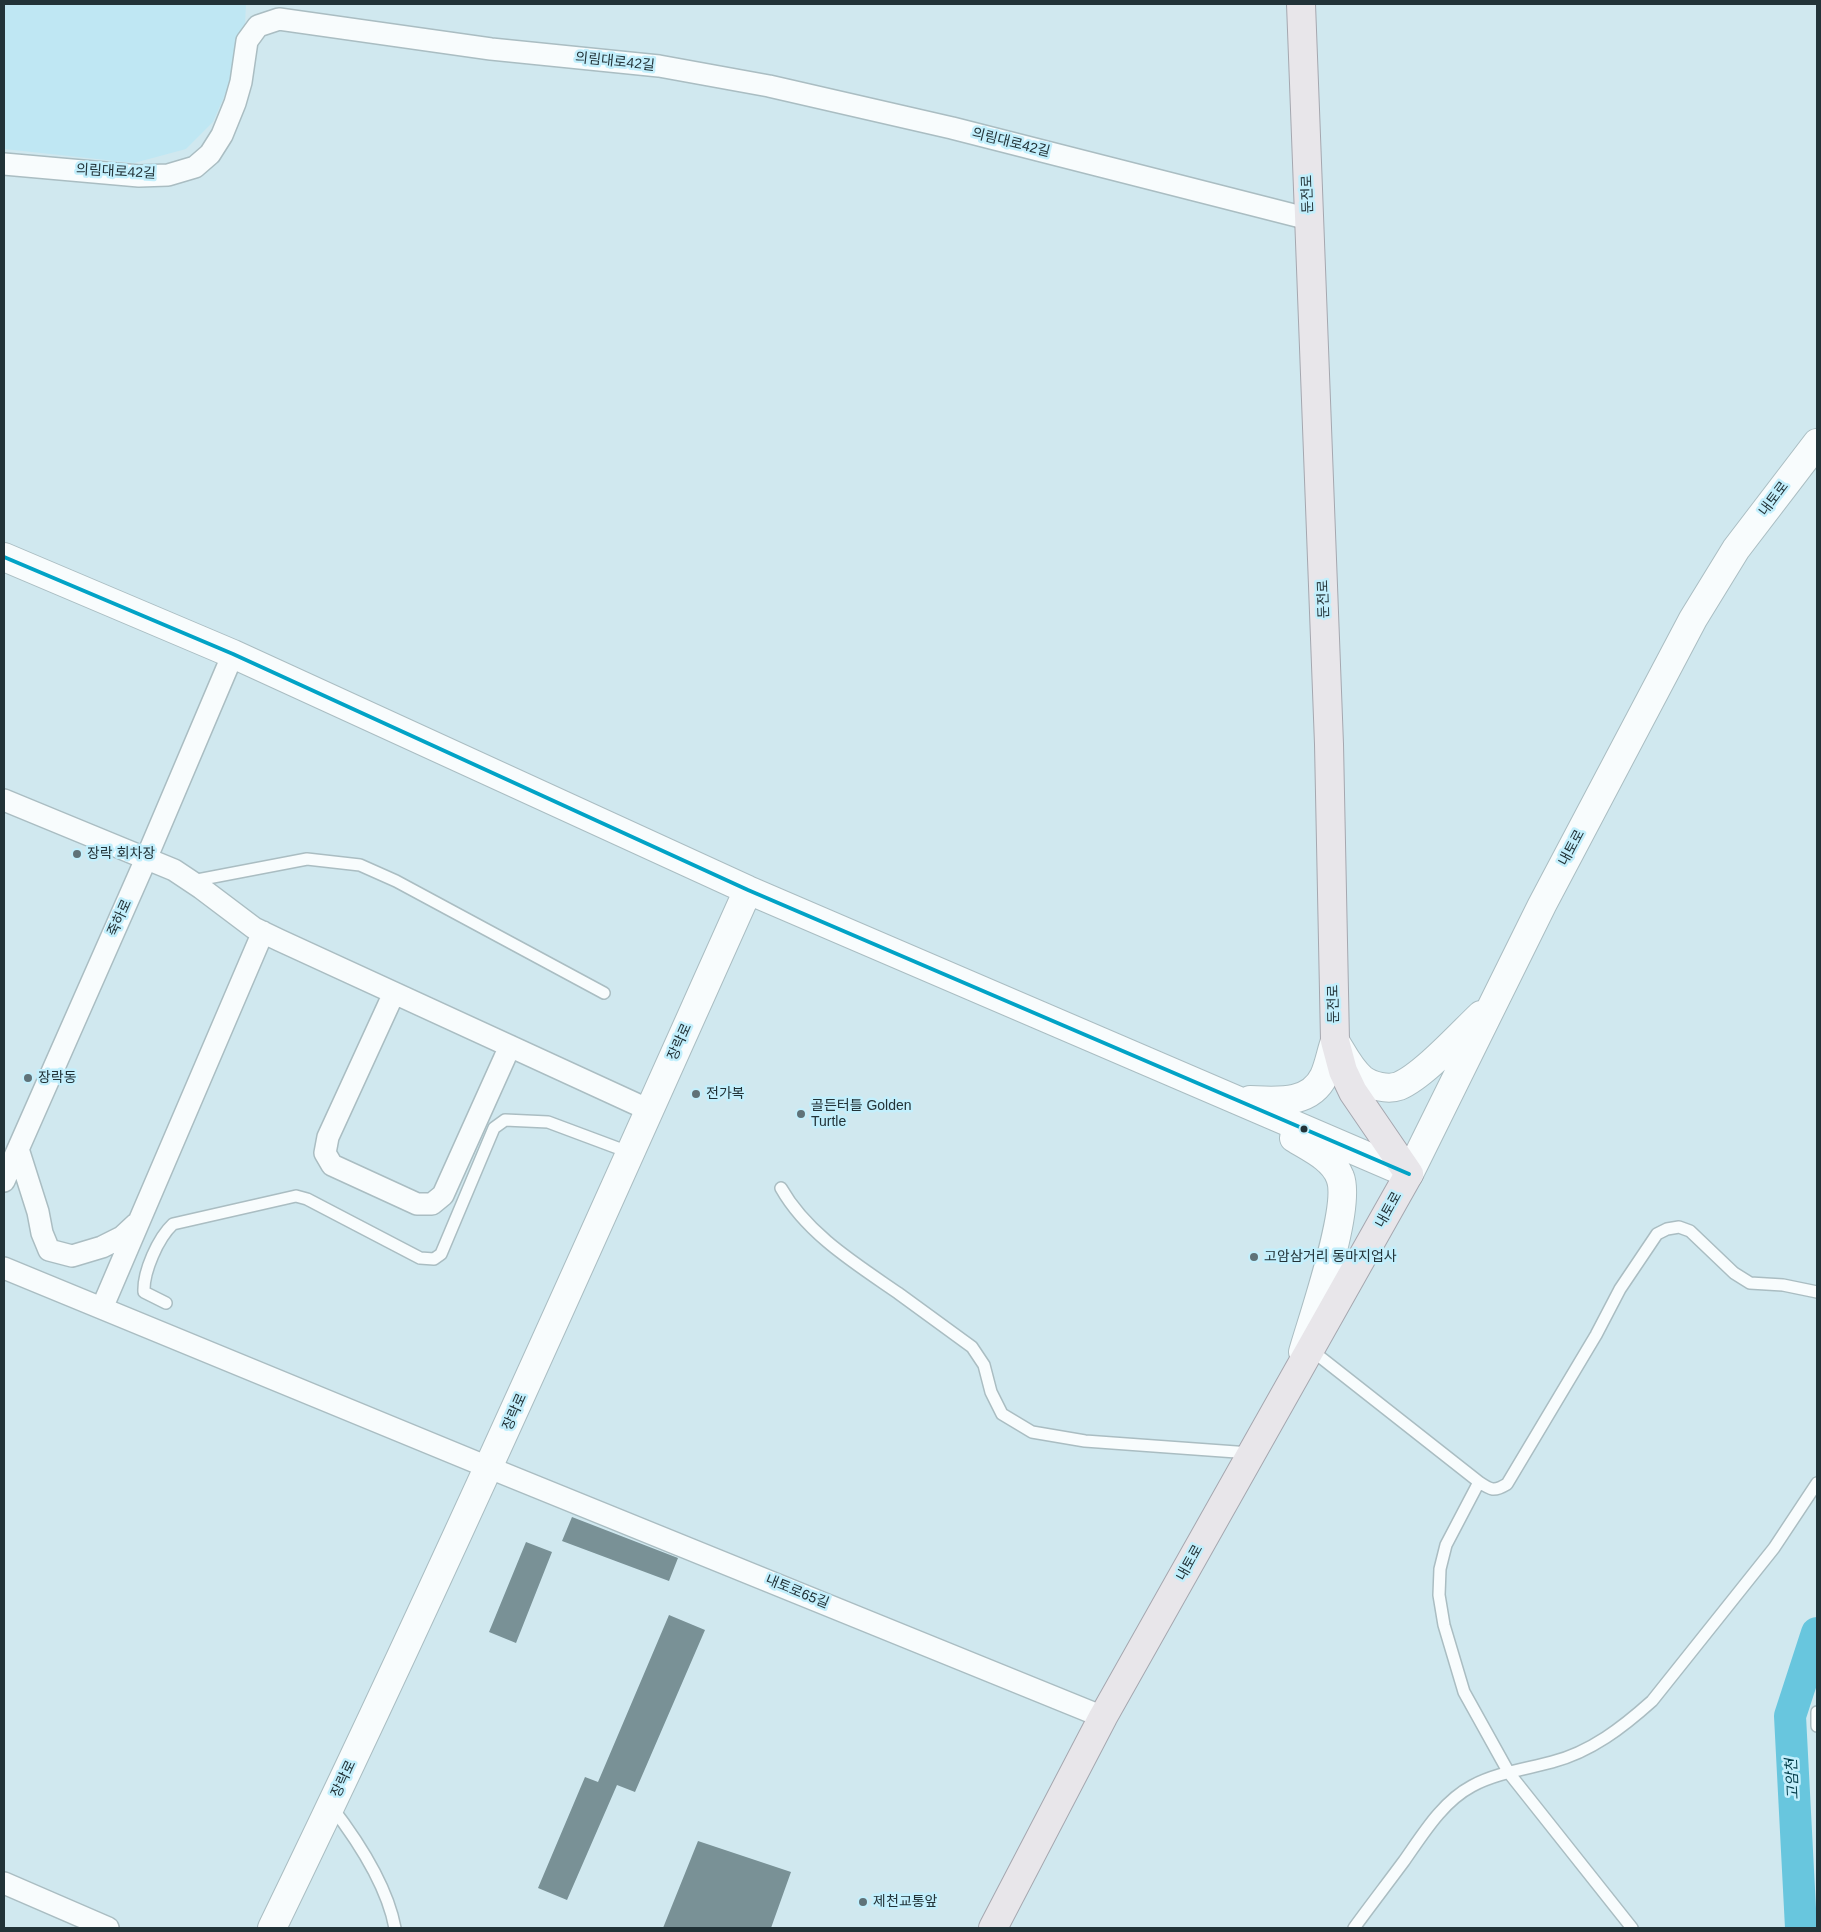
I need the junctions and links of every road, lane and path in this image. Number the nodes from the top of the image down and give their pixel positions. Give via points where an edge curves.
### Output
1 (1301, 4) edge
2 (4, 164) edge
3 (1309, 219) junction
4 (1817, 443) edge
5 (4, 557) edge
6 (233, 654) junction
7 (4, 800) edge
8 (146, 858) junction
9 (190, 881) junction
10 (748, 890) junction
11 (263, 932) junction
12 (394, 993) junction
13 (604, 993) dead end
14 (1493, 1003) junction
15 (1334, 1041) junction
16 (510, 1046) junction
17 (1236, 1100) junction
18 (650, 1110) junction
19 (18, 1149) junction
20 (630, 1153) junction
21 (1409, 1174) junction
22 (4, 1181) edge
23 (782, 1188) dead end
24 (140, 1220) junction
25 (4, 1268) edge
26 (1817, 1292) edge
27 (166, 1303) dead end
28 (102, 1308) junction
29 (1304, 1360) junction
30 (1252, 1453) junction
31 (490, 1468) junction
32 (1479, 1482) junction
33 (1817, 1482) edge
34 (1817, 1712) edge
35 (1104, 1717) junction
36 (1817, 1726) edge
37 (1509, 1773) junction
38 (331, 1806) junction
39 (4, 1884) edge
40 (108, 1928) edge
41 (272, 1928) edge
42 (395, 1928) edge
43 (993, 1928) edge
44 (1354, 1928) edge
45 (1632, 1928) edge

1 - 3 main road, 둔전로
2 - 3 street, 의림대로42길 via 140,176 168,175 195,167 210,154 236,104 247,41 258,26 279,19 491,49 659,66 769,86 952,128
3 - 15 main road, 둔전로 via 1329,744
4 - 14 street, 내토로 via 1736,549 1693,619
5 - 6 street
6 - 8 street, 죽하로
6 - 10 street
7 - 8 street
8 - 9 street
8 - 19 street, 죽하로
9 - 11 street
9 - 13 lane via 307,859 360,865 396,881
10 - 17 street
10 - 18 street, 장락로
11 - 12 street
11 - 24 street
12 - 16 street
12 - 16 street via 328,1137 325,1154 332,1165 417,1204 432,1204 443,1195
14 - 15 street via 1414,1078 1398,1086 1373,1085 1362,1079
14 - 21 street, 내토로
15 - 17 street via 1324,1075 1310,1093 1283,1101
15 - 21 main road, 둔전로 via 1353,1092
16 - 18 street
17 - 21 street
17 - 29 street via 1325,1158 1335,1167 1344,1192
18 - 20 street, 장락로
19 - 22 street, 죽하로
19 - 24 street via 49,1250 72,1256 102,1247 122,1237
20 - 27 lane via 548,1122 505,1120 494,1128 441,1254 434,1259 420,1258 296,1196 172,1224 161,1238 143,1281 144,1292
20 - 31 street, 장락로
21 - 29 main road, 내토로
23 - 30 lane via 807,1222 853,1262 972,1347 984,1365 991,1392 1002,1414 1017,1424 1032,1432 1085,1441
24 - 28 street
25 - 28 street, 내토로65길
26 - 32 lane via 1750,1283 1734,1273 1690,1231 1678,1227 1657,1234 1620,1289 1508,1484 1491,1490
28 - 31 street, 내토로65길
29 - 30 main road, 내토로
29 - 32 lane
30 - 35 main road, 내토로
31 - 35 street, 내토로65길
31 - 38 street, 장락로
32 - 37 lane via 1446,1545 1440,1569 1439,1595 1444,1625 1464,1692
33 - 37 lane via 1774,1548 1652,1701 1629,1722 1589,1748 1553,1762
34 - 36 lane
35 - 43 main road, 내토로
37 - 44 lane via 1472,1786 1445,1807
37 - 45 lane
38 - 41 street, 장락로
38 - 42 lane via 352,1833 387,1899
39 - 40 street

